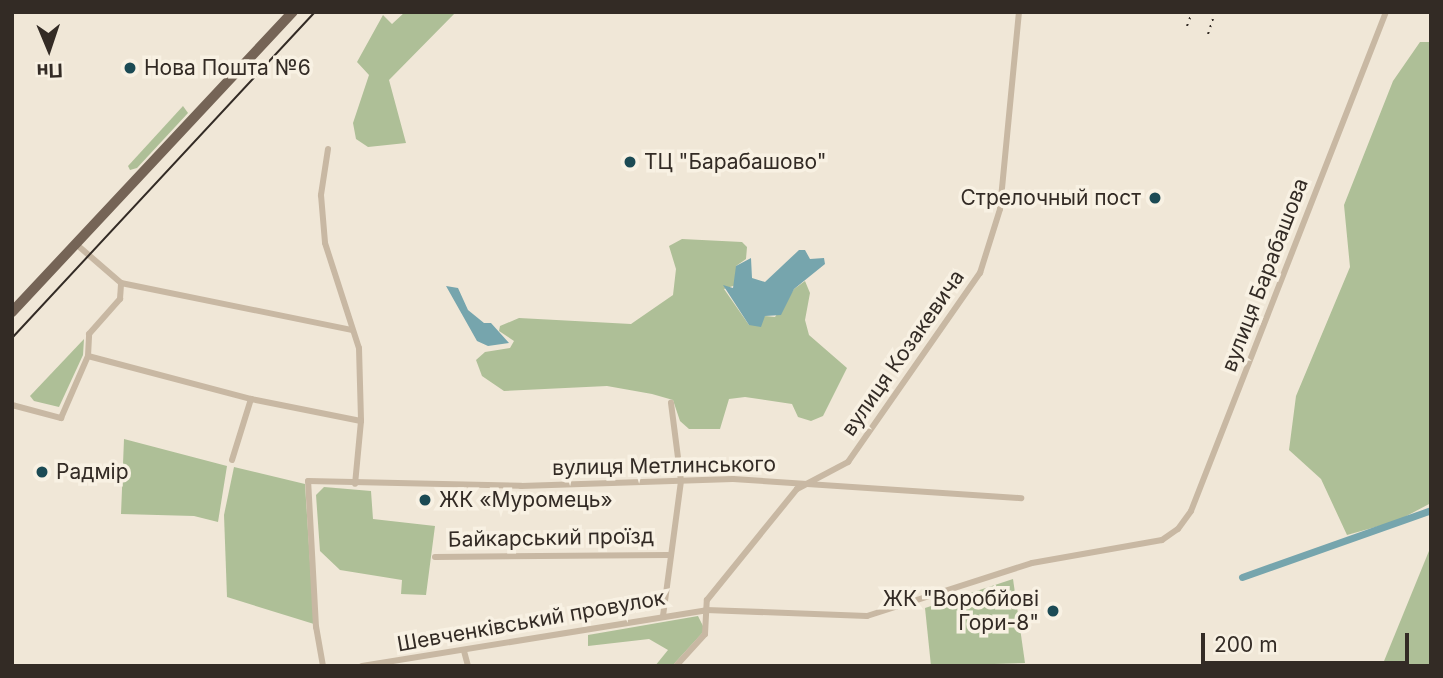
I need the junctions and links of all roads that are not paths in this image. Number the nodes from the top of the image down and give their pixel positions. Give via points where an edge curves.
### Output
1 (293, 12) edge
2 (1019, 12) edge
3 (1386, 12) edge
4 (328, 149) dead end
5 (76, 244) junction
6 (121, 283) junction
7 (12, 312) edge
8 (351, 330) junction
9 (88, 356) junction
10 (251, 400) junction
11 (671, 403) dead end
12 (12, 405) edge
13 (361, 421) junction
14 (232, 460) dead end
15 (681, 481) junction
16 (804, 483) junction
17 (355, 484) junction
18 (1021, 498) dead end
19 (1162, 540) joint
20 (668, 555) junction
21 (435, 557) dead end
22 (706, 610) junction
23 (663, 616) junction
24 (464, 651) junction
25 (412, 663) edge
26 (323, 666) edge
27 (362, 666) edge
28 (468, 666) edge
29 (676, 666) edge

1 - 5 main road
2 - 16 street, вулиця Козакевича via 1000,209 983,267 848,462 836,472
3 - 19 street, вулиця Барабашова via 1191,511 1178,529
4 - 8 street via 322,220
5 - 6 street
5 - 7 main road
6 - 8 street
6 - 9 street via 120,299 89,334
8 - 13 street via 359,348
9 - 10 street
9 - 12 street via 61,418
10 - 13 street
10 - 14 street
11 - 15 street
13 - 17 street
15 - 16 street, вулиця Метлинського
15 - 17 street, вулиця Метлинського via 522,486
15 - 20 street
16 - 18 street, вулиця Метлинського
16 - 22 street via 707,600
17 - 26 street, вулиця Метлинського via 308,481 316,627
19 - 22 street, Шевченківський провулок via 1032,562 867,616
20 - 21 street, Байкарський проїзд
20 - 23 street
22 - 23 street, Шевченківський провулок
22 - 29 street via 709,623 705,634
23 - 24 street, Шевченківський провулок
24 - 25 street, Шевченківський провулок
24 - 28 street
25 - 27 street, Шевченківський провулок

